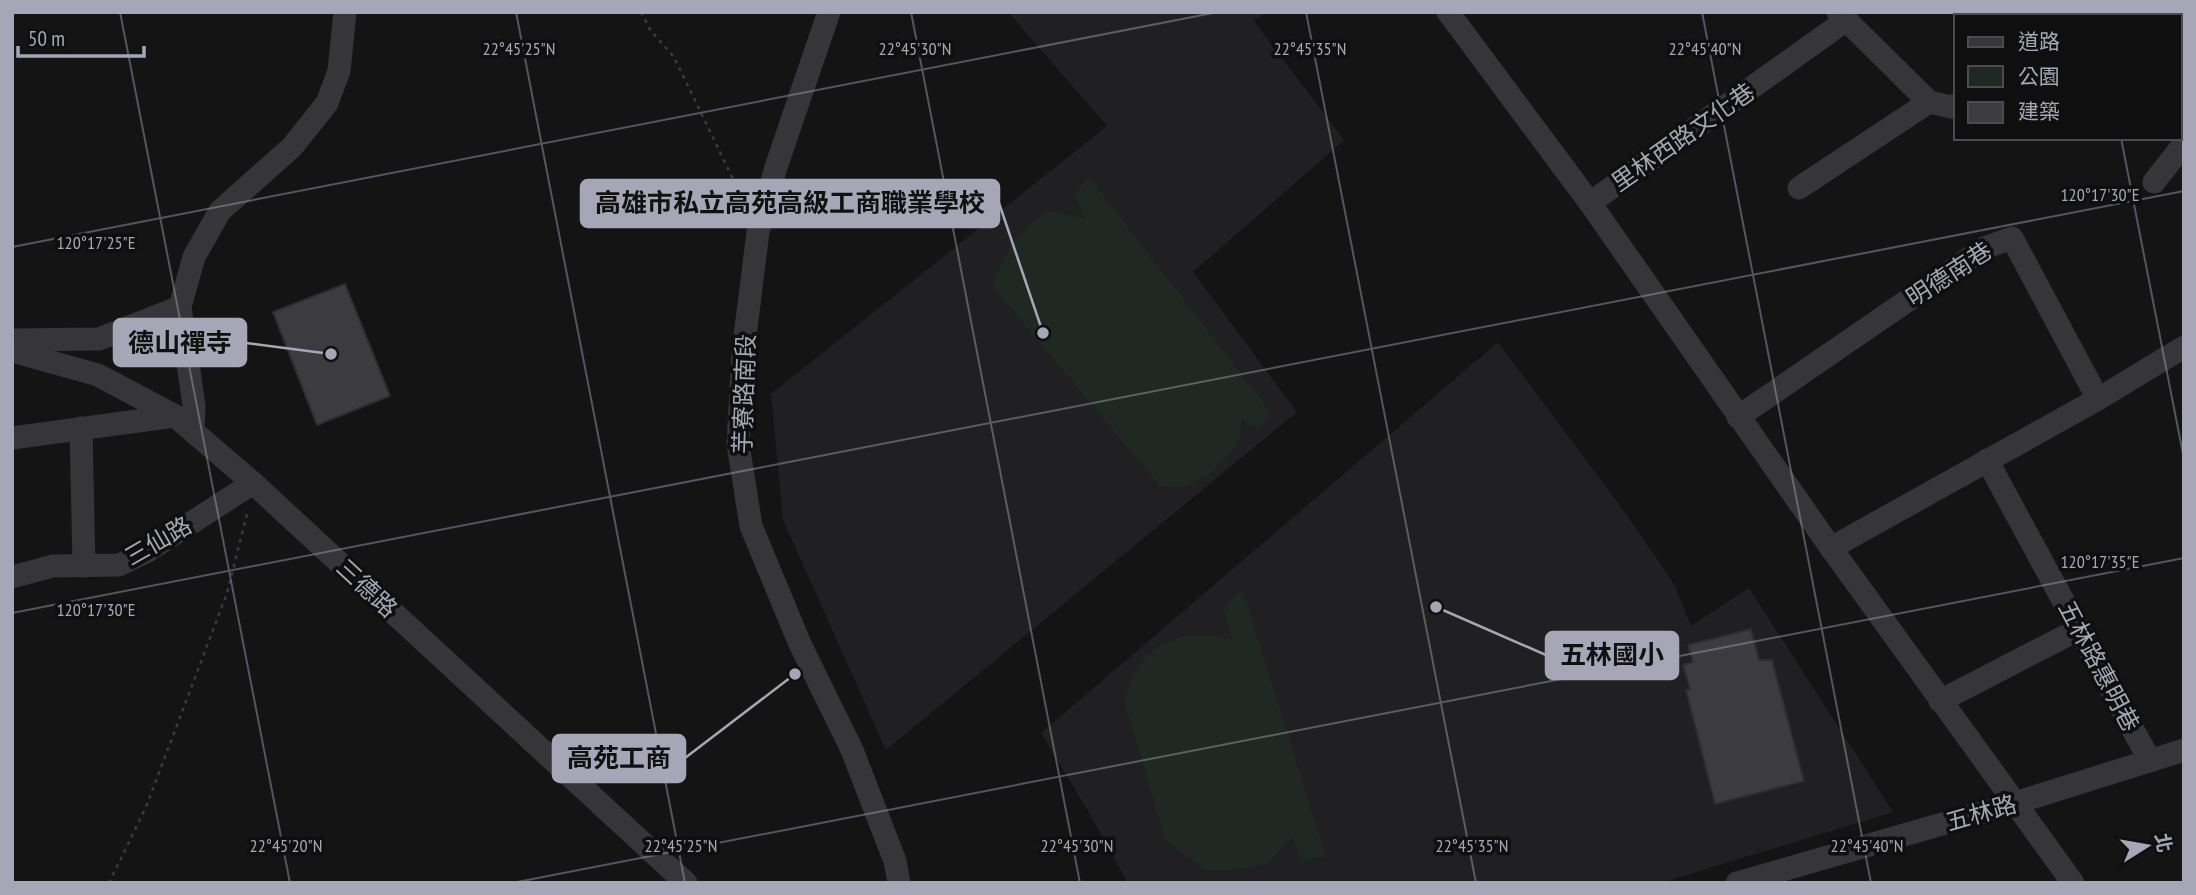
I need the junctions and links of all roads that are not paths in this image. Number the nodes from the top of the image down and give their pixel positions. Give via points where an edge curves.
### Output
1 (345, 12) edge
2 (829, 12) edge
3 (1448, 12) edge
4 (1841, 17) edge
5 (1929, 102) junction
6 (1954, 105) edge
7 (2184, 144) edge
8 (2154, 182) dead end
9 (1799, 188) dead end
10 (1590, 203) junction
11 (180, 307) junction
12 (12, 340) edge
13 (2184, 347) edge
14 (12, 351) edge
15 (2098, 399) junction
16 (175, 416) junction
17 (1738, 417) junction
18 (81, 428) junction
19 (192, 431) junction
20 (12, 438) edge
21 (1987, 460) junction
22 (253, 483) junction
23 (1831, 548) junction
24 (84, 566) junction
25 (12, 577) edge
26 (2078, 629) junction
27 (1940, 701) junction
28 (2184, 750) edge
29 (2150, 761) junction
30 (2015, 803) junction
31 (685, 883) edge
32 (899, 883) edge
33 (1737, 883) edge
34 (2073, 883) edge

1 - 11 street via 339,71 327,103 292,147 220,211 194,257
2 - 32 street, 芋寮路南段 via 758,232 743,352 738,444 751,526 800,644 852,750 895,861
3 - 10 street
4 - 5 street
4 - 10 street, 里林西路文化巷
5 - 6 street
5 - 9 street
7 - 8 street
10 - 17 street
11 - 12 street via 99,339
11 - 19 street via 194,406
13 - 15 street
14 - 16 street, 三德路 via 98,375
15 - 17 street, 明德南巷 via 2012,238 1984,248
15 - 21 street
16 - 18 street
16 - 19 street, 三德路
17 - 23 street
18 - 20 street
18 - 24 street
19 - 22 street, 三德路
21 - 23 street
21 - 26 street, 五林路惠明巷
22 - 24 street, 三仙路 via 119,565
22 - 31 street, 三德路
23 - 27 street
24 - 25 street, 三仙路 via 53,566
26 - 27 street
26 - 29 street, 五林路惠明巷
27 - 30 street
28 - 29 street, 五林路
29 - 30 street, 五林路
30 - 33 street, 五林路
30 - 34 street

